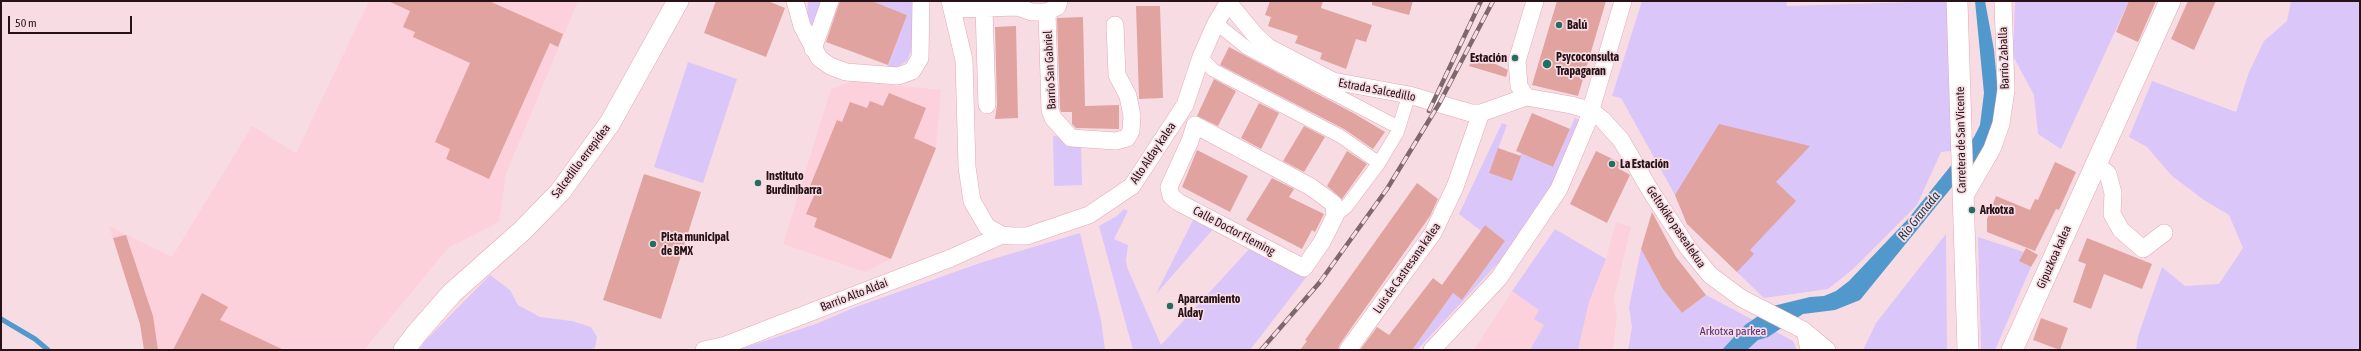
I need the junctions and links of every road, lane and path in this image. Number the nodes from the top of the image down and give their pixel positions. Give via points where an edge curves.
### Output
1 (678, 1) edge
2 (795, 1) edge
3 (830, 1) edge
4 (921, 1) edge
5 (1535, 1) edge
6 (1623, 1) edge
7 (1957, 1) edge
8 (2003, 1) edge
9 (2170, 1) edge
10 (1228, 2) edge
11 (1017, 4) edge
12 (952, 5) edge
13 (1053, 7) edge
14 (984, 8) junction
15 (1216, 23) junction
16 (1115, 25) dead end
17 (813, 49) junction
18 (1201, 57) junction
19 (1409, 95) junction
20 (1530, 101) junction
21 (987, 105) dead end
22 (1185, 105) junction
23 (1590, 110) junction
24 (1481, 113) junction
25 (1392, 124) dead end
26 (1195, 125) junction
27 (1379, 163) junction
28 (2096, 164) junction
29 (1962, 201) junction
30 (1335, 216) junction
31 (2164, 233) dead end
32 (1002, 235) junction
33 (1803, 330) junction
34 (404, 350) edge
35 (704, 350) edge
36 (1348, 350) edge
37 (1432, 350) edge
38 (1807, 350) edge
39 (1827, 350) edge
40 (1968, 350) edge
41 (2012, 350) edge

1 - 34 street, Salcedillo errepidea via 610,123 560,192 522,231 452,293
2 - 17 street via 802,26
3 - 17 street
4 - 17 street via 920,58 917,65 905,75 846,72 830,66 819,58
5 - 20 street via 1517,61 1519,86
6 - 23 street
7 - 29 street, Carretera de San Vicente
8 - 29 street, Barrio Zaballa via 2006,90 2001,124 1992,149
9 - 28 street, Gipuzkoa kalea
10 - 15 street, Alto Alday kalea
10 - 19 street, Estrada Salcedillo via 1268,46 1301,66 1333,81
11 - 13 street, Barrio San Gabriel via 1032,12
11 - 14 street, Barrio San Gabriel
12 - 14 street, Barrio San Gabriel
12 - 32 street, Barrio San Gabriel via 964,60 967,167 972,201 987,227
13 - 16 street, Barrio San Gabriel via 1050,110 1053,118 1071,138 1116,141 1127,138 1131,131 1132,116 1128,96 1117,75
14 - 21 street
15 - 18 street, Alto Alday kalea
15 - 25 street, Estrada Salcedillo via 1247,48
18 - 22 street, Alto Alday kalea
18 - 27 street via 1213,70 1340,136
19 - 24 street, Estrada Salcedillo via 1459,110
19 - 27 street via 1397,133
20 - 23 street, Geltokiko pasealekua via 1571,104
20 - 24 street
22 - 26 street
22 - 32 street, Alto Alday kalea via 1132,186 1114,199 1089,215 1027,236
23 - 33 street, Geltokiko pasealekua via 1621,140 1688,248 1710,275 1741,298
23 - 37 street via 1559,189 1499,278
24 - 36 street, Luis de Castresana kalea via 1455,187 1433,233
26 - 30 street via 1311,187 1334,204
26 - 30 street, Calle Doctor Fleming via 1170,188 1171,196 1178,202 1304,268 1322,242
27 - 30 street via 1346,207
28 - 31 street via 2108,174 2113,193 2112,214 2121,230 2143,249
28 - 41 street, Gipuzkoa kalea
29 - 40 street, Carretera de San Vicente
32 - 35 street, Barrio Alto Aldai via 952,258 726,344
33 - 38 street
33 - 39 street, Geltokiko pasealekua

